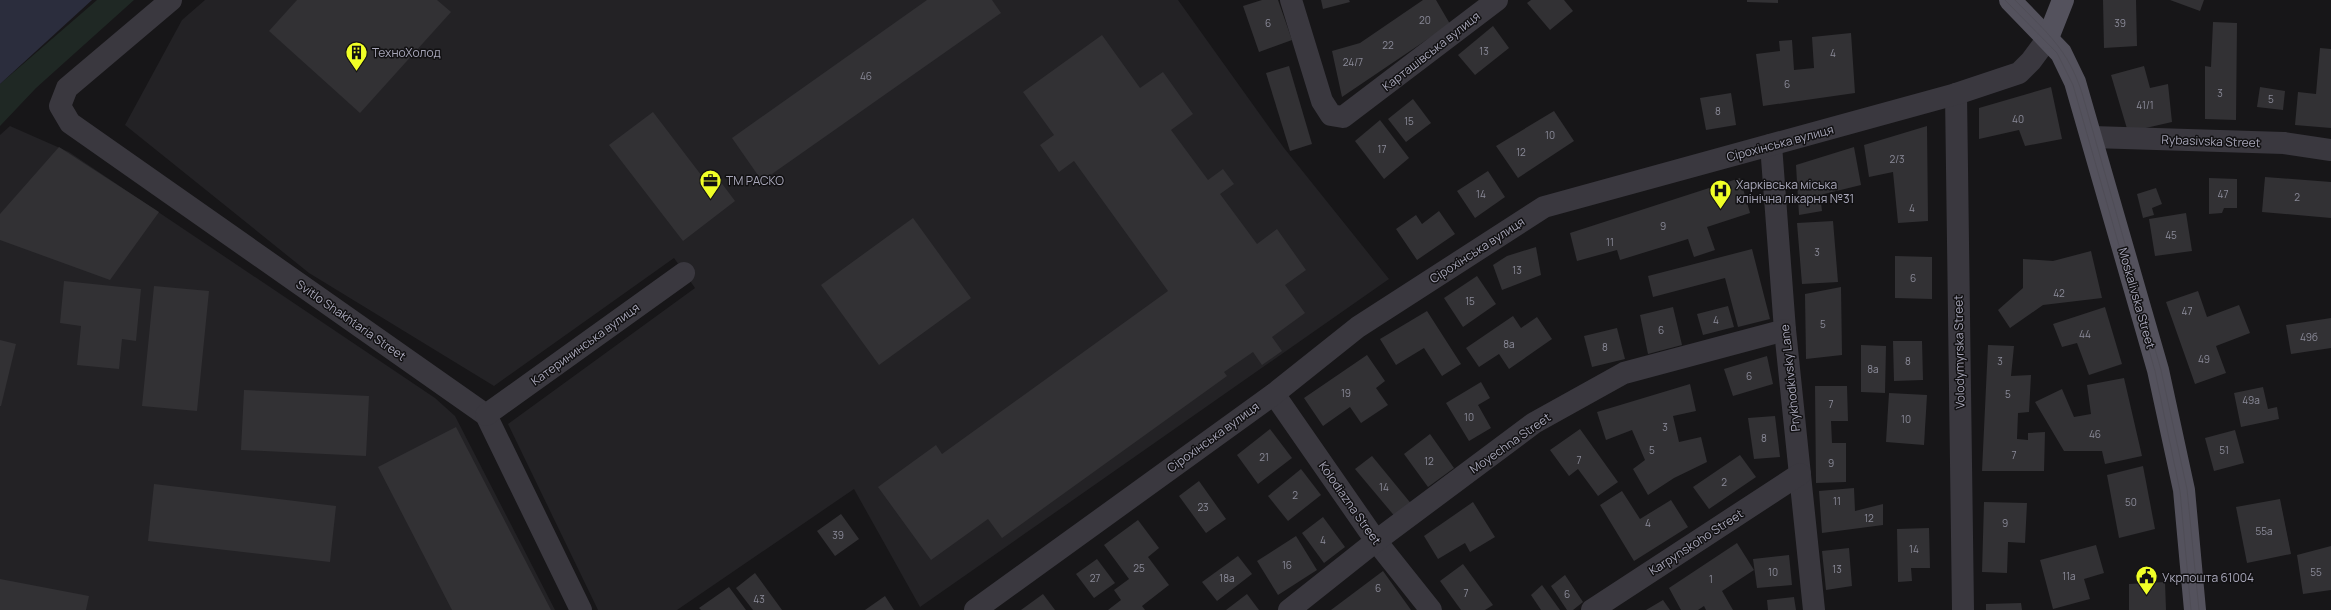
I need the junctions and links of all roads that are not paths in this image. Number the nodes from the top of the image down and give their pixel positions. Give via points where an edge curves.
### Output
1 (171, 0) edge
2 (1291, 0) edge
3 (1497, 0) edge
4 (2010, 0) edge
5 (2063, 0) edge
6 (2048, 38) junction
7 (1956, 94) junction
8 (2092, 137) junction
9 (1771, 145) junction
10 (2331, 150) edge
11 (684, 273) dead end
12 (1785, 330) junction
13 (1274, 394) junction
14 (486, 415) junction
15 (1800, 474) junction
16 (1376, 540) junction
17 (978, 609) edge
18 (581, 610) edge
19 (1289, 610) edge
20 (1431, 610) edge
21 (1592, 610) edge
22 (1814, 610) edge
23 (1962, 610) edge
24 (2195, 610) edge

1 - 14 street, Svitlo Shakhtaria Street via 67,88 60,106 70,123
2 - 3 street, Карташівська вулиця via 1322,101 1331,115 1343,117
4 - 6 main road, Moskalivska Street
5 - 6 main road
6 - 7 street, Сірохінська вулиця via 2019,73
6 - 8 main road, Moskalivska Street via 2061,53 2073,74
7 - 9 street, Сірохінська вулиця
7 - 23 street, Volodymyrska Street
8 - 10 street, Rybasivska Street via 2284,143
8 - 24 main road, Moskalivska Street via 2158,370 2184,490
9 - 12 street, Prykhodkivsky Lane
9 - 13 street, Сірохінська вулиця via 1544,207 1358,326
11 - 14 street, Катерининська вулиця
12 - 15 street, Prykhodkivsky Lane
12 - 16 street, Moyechna Street via 1624,373 1534,423
13 - 16 street, Kolodiazna Street
13 - 17 street, Сірохінська вулиця
14 - 18 street, Svitlo Shakhtaria Street
15 - 21 street, Karpynskoho Street
15 - 22 street, Prykhodkivsky Lane
16 - 19 street, Moyechna Street
16 - 20 street, Kolodiazna Street

